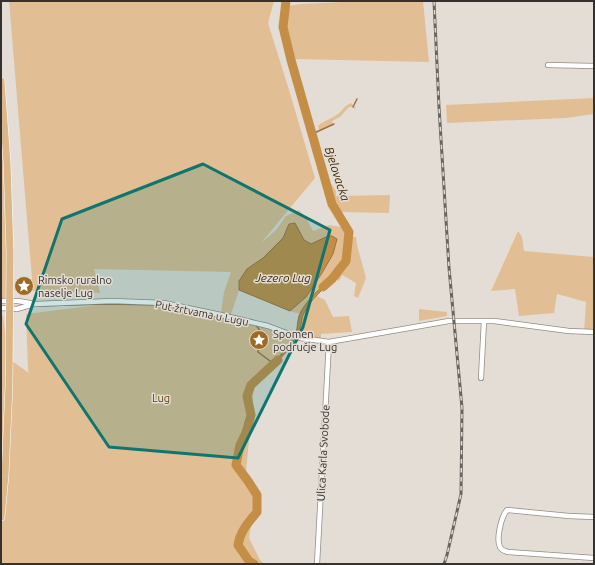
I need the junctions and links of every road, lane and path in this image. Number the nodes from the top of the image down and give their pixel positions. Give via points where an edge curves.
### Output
1 (548, 65) dead end
2 (594, 66) edge
3 (1, 82) edge
4 (9, 300) junction
5 (1, 301) edge
6 (36, 304) junction
7 (1, 308) edge
8 (9, 309) junction
9 (484, 321) junction
10 (594, 332) edge
11 (328, 342) junction
12 (481, 378) dead end
13 (1, 517) edge
14 (594, 517) edge
15 (594, 558) edge
16 (317, 564) edge

1 - 2 street
3 - 4 main road via 7,163
4 - 5 street, Put žrtvama u Lugu
4 - 6 street, Put žrtvama u Lugu
4 - 8 main road
6 - 8 street, Put žrtvama u Lugu
6 - 11 street, Put žrtvama u Lugu via 113,301 164,303 268,326 300,338
7 - 8 street, Put žrtvama u Lugu
8 - 13 main road via 9,385
9 - 10 street, Put žrtvama u Lugu
9 - 11 street, Put žrtvama u Lugu via 449,321
9 - 12 street
11 - 16 street, Ulica Karla Svobode
14 - 15 street via 507,510 500,521 500,547 508,552

